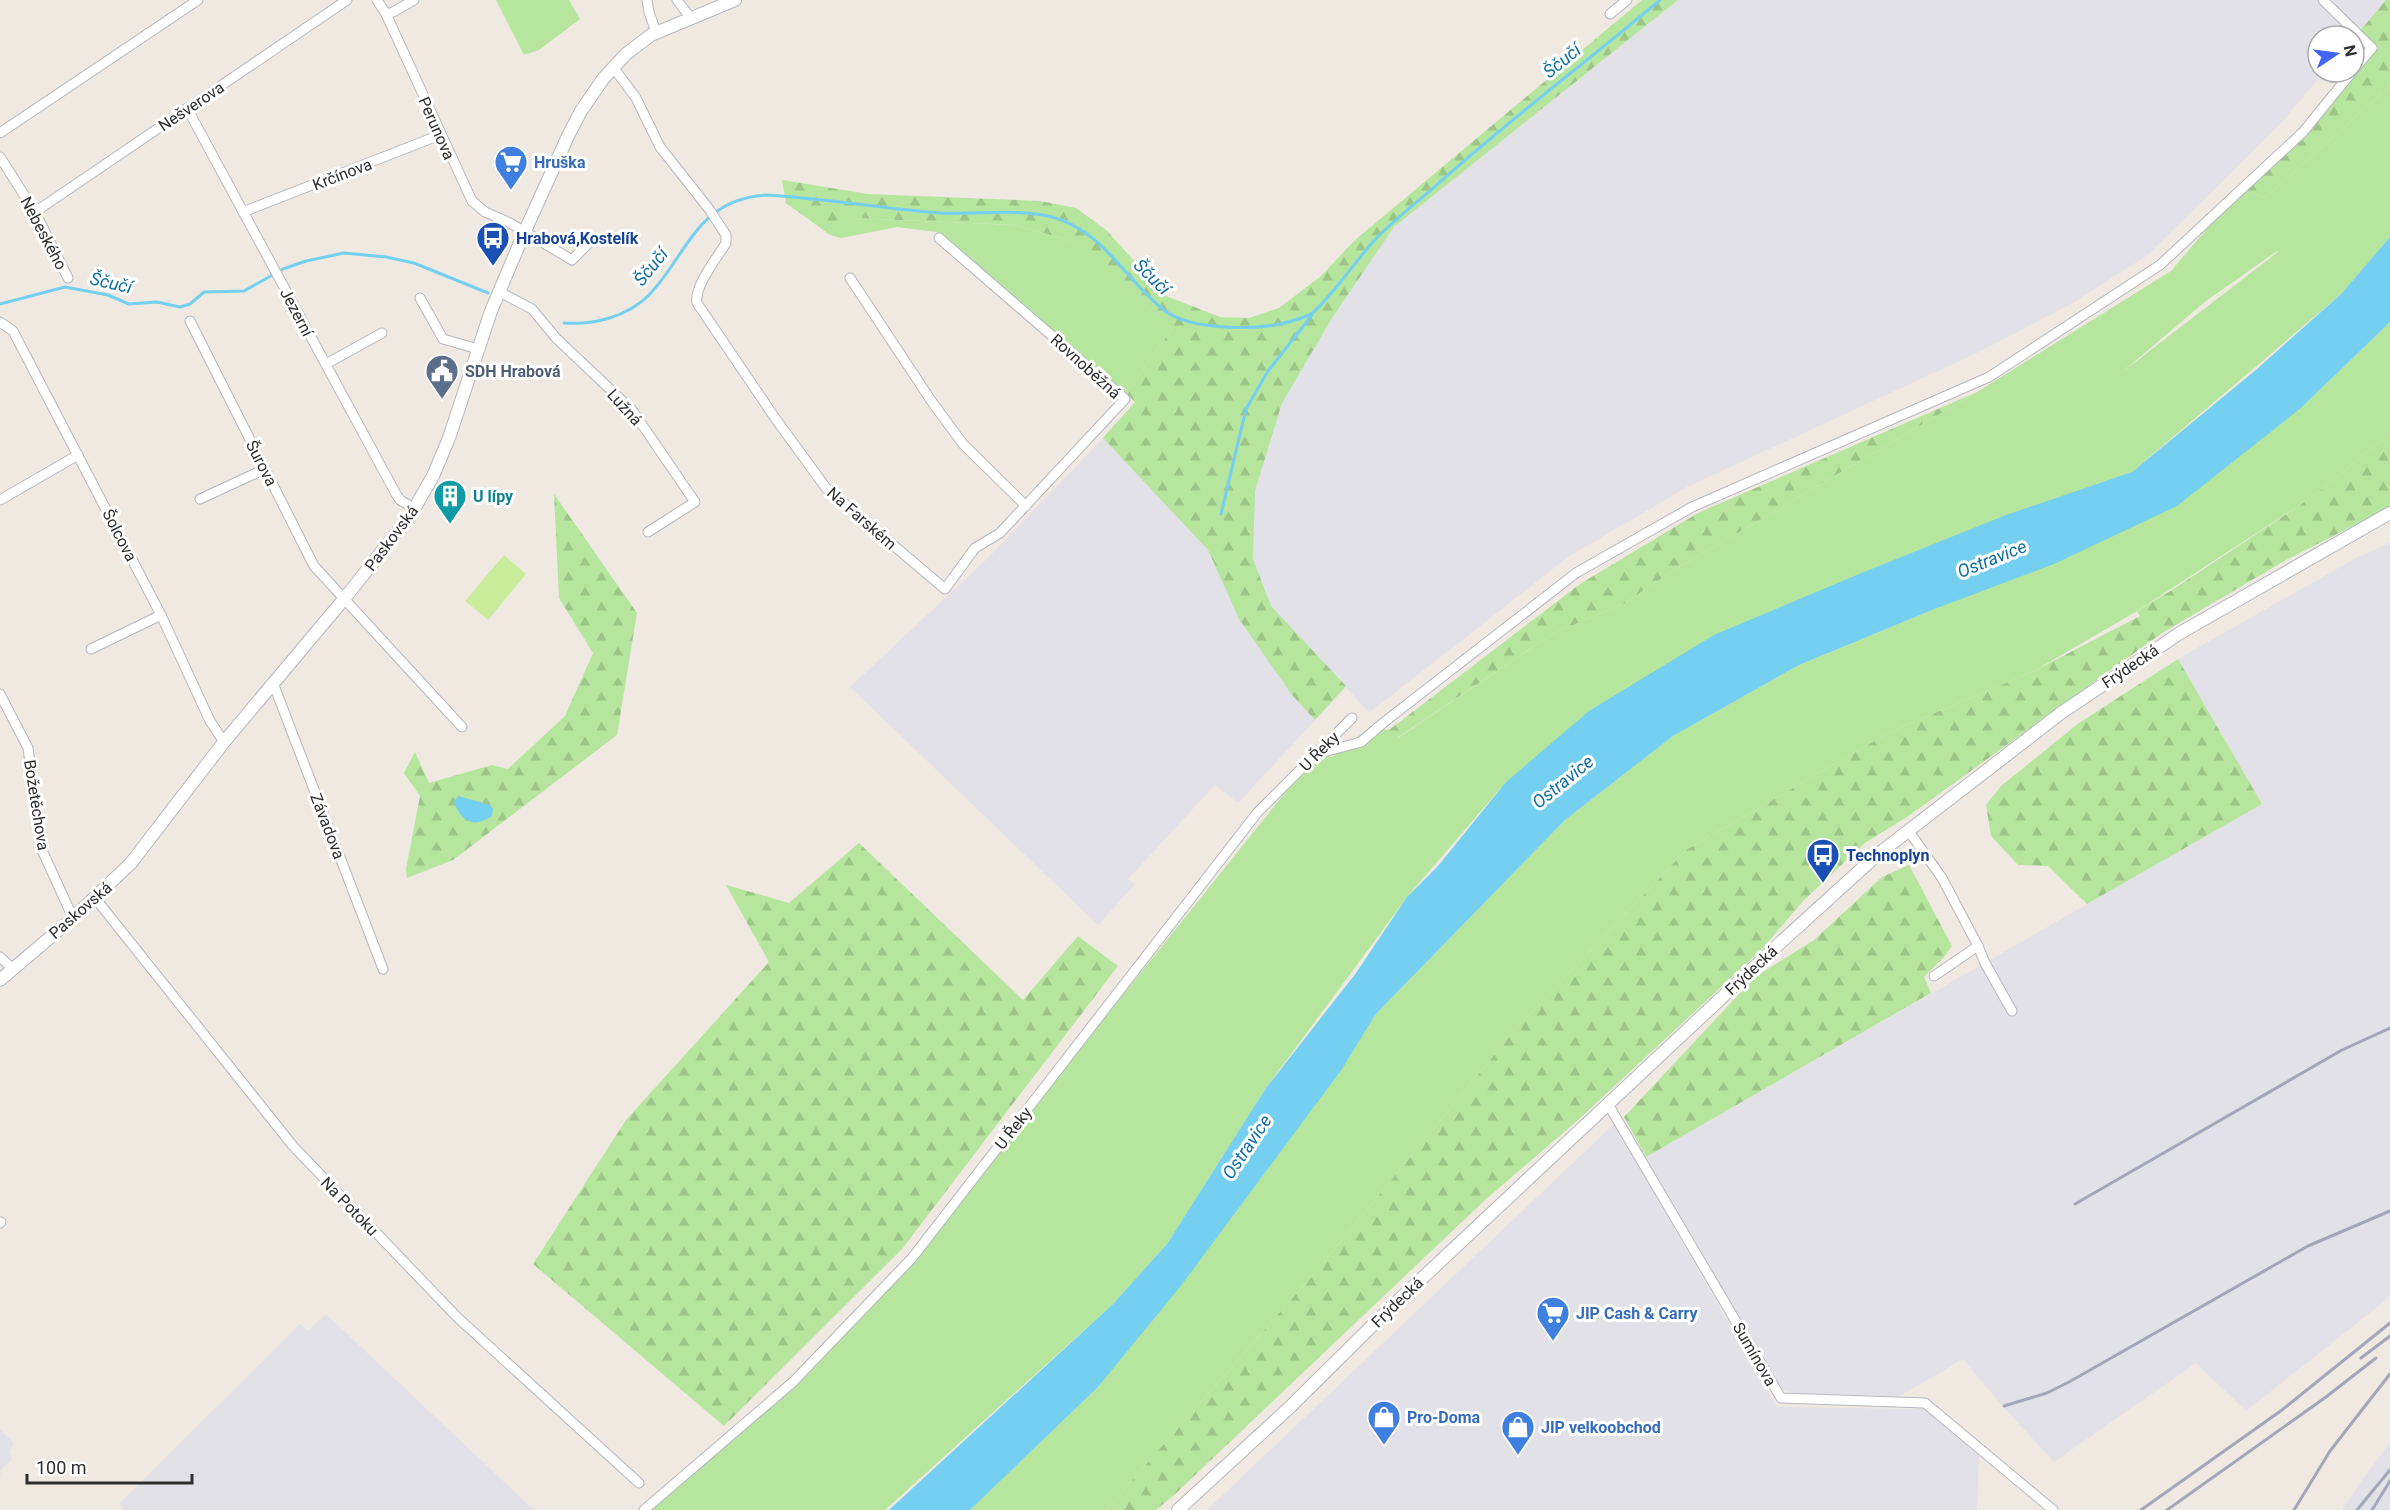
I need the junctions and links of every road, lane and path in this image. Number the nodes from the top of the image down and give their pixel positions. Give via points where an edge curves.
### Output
1 (198, 0) edge
2 (347, 0) edge
3 (376, 0) edge
4 (414, 0) edge
5 (647, 0) edge
6 (677, 0) edge
7 (735, 0) edge
8 (1627, 0) edge
9 (2323, 0) edge
10 (386, 14) junction
11 (1610, 14) dead end
12 (690, 17) junction
13 (2348, 24) edge
14 (656, 32) junction
15 (2366, 42) edge
16 (2366, 55) edge
17 (613, 67) junction
18 (2342, 84) edge
19 (187, 108) junction
20 (0, 133) edge
21 (440, 135) junction
22 (0, 157) edge
23 (35, 212) junction
24 (243, 212) junction
25 (525, 231) junction
26 (594, 238) dead end
27 (939, 238) dead end
28 (68, 278) dead end
29 (850, 278) dead end
30 (498, 291) junction
31 (420, 298) dead end
32 (190, 321) dead end
33 (0, 322) edge
34 (382, 333) dead end
35 (478, 349) junction
36 (326, 364) junction
37 (78, 455) junction
38 (265, 469) junction
39 (200, 499) dead end
40 (0, 500) edge
41 (1026, 506) junction
42 (414, 509) junction
43 (2390, 513) edge
44 (648, 532) dead end
45 (344, 599) junction
46 (160, 615) junction
47 (91, 649) dead end
48 (273, 683) junction
49 (0, 694) edge
50 (1352, 718) dead end
51 (462, 727) dead end
52 (224, 742) junction
53 (1316, 754) junction
54 (1908, 830) junction
55 (95, 898) junction
56 (73, 918) junction
57 (1978, 946) junction
58 (0, 957) edge
59 (13, 969) junction
60 (383, 969) dead end
61 (1934, 976) dead end
62 (0, 980) edge
63 (2012, 1011) dead end
64 (1608, 1104) junction
65 (639, 1483) dead end
66 (644, 1510) edge
67 (1178, 1510) edge
68 (2053, 1510) edge

1 - 20 street
2 - 19 street, Nešverova
3 - 10 street, Perunova
4 - 10 street
5 - 14 street
6 - 12 street
7 - 12 main road, Paskovská
8 - 11 street
9 - 13 street
10 - 21 street, Perunova
12 - 14 main road, Paskovská
14 - 17 main road, Paskovská via 635,45
15 - 16 street via 2372,48
17 - 25 main road, Paskovská via 581,111
17 - 41 street, Na Farském via 636,98 660,147 726,235 726,243 699,287 697,303 826,488 945,588 975,548 1000,533
18 - 53 street via 2303,132 2160,265 1989,377 1692,507 1576,573 1361,742
19 - 23 street, Nešverova
19 - 24 street, Jezerní
21 - 24 street, Krčínova
21 - 25 street, Perunova via 472,201 484,212
22 - 23 street, Nebeského
23 - 28 street, Nebeského
24 - 36 street, Jezerní
25 - 26 street, Perunova via 572,260
25 - 30 main road, Paskovská
27 - 41 street, Rovnoběžná via 1125,399
29 - 41 street via 963,444
30 - 35 main road, Paskovská
30 - 44 street, Lužná via 532,309 556,338 632,410 695,502
31 - 35 street via 443,339
32 - 38 street, Šurova
33 - 37 street, Šolcova via 13,331
34 - 36 street
35 - 42 main road, Paskovská via 449,438
36 - 42 street, Jezerní via 396,494
37 - 40 street
37 - 46 street, Šolcova
38 - 39 street
38 - 45 street, Šurova via 314,566
42 - 45 main road, Paskovská
43 - 54 main road, Frýdecká via 2170,640 2061,713
45 - 48 main road, Paskovská
45 - 51 street
46 - 47 street
46 - 52 street, Šolcova via 210,721
48 - 52 main road, Paskovská
48 - 60 street, Závadova
49 - 56 street, Božetěchova via 28,748 42,850
50 - 53 street, U Řeky
52 - 55 main road, Paskovská via 131,864
53 - 66 street, U Řeky via 1257,813 912,1257 793,1382
54 - 57 street via 1942,878
54 - 64 main road, Frýdecká
55 - 56 main road, Paskovská
55 - 65 street, Na Potoku via 293,1146 457,1317
56 - 59 main road, Paskovská
57 - 61 street
57 - 63 street
58 - 59 street
59 - 62 main road, Paskovská
64 - 67 main road, Frýdecká
64 - 68 street, Sumínova via 1781,1398 1925,1403

